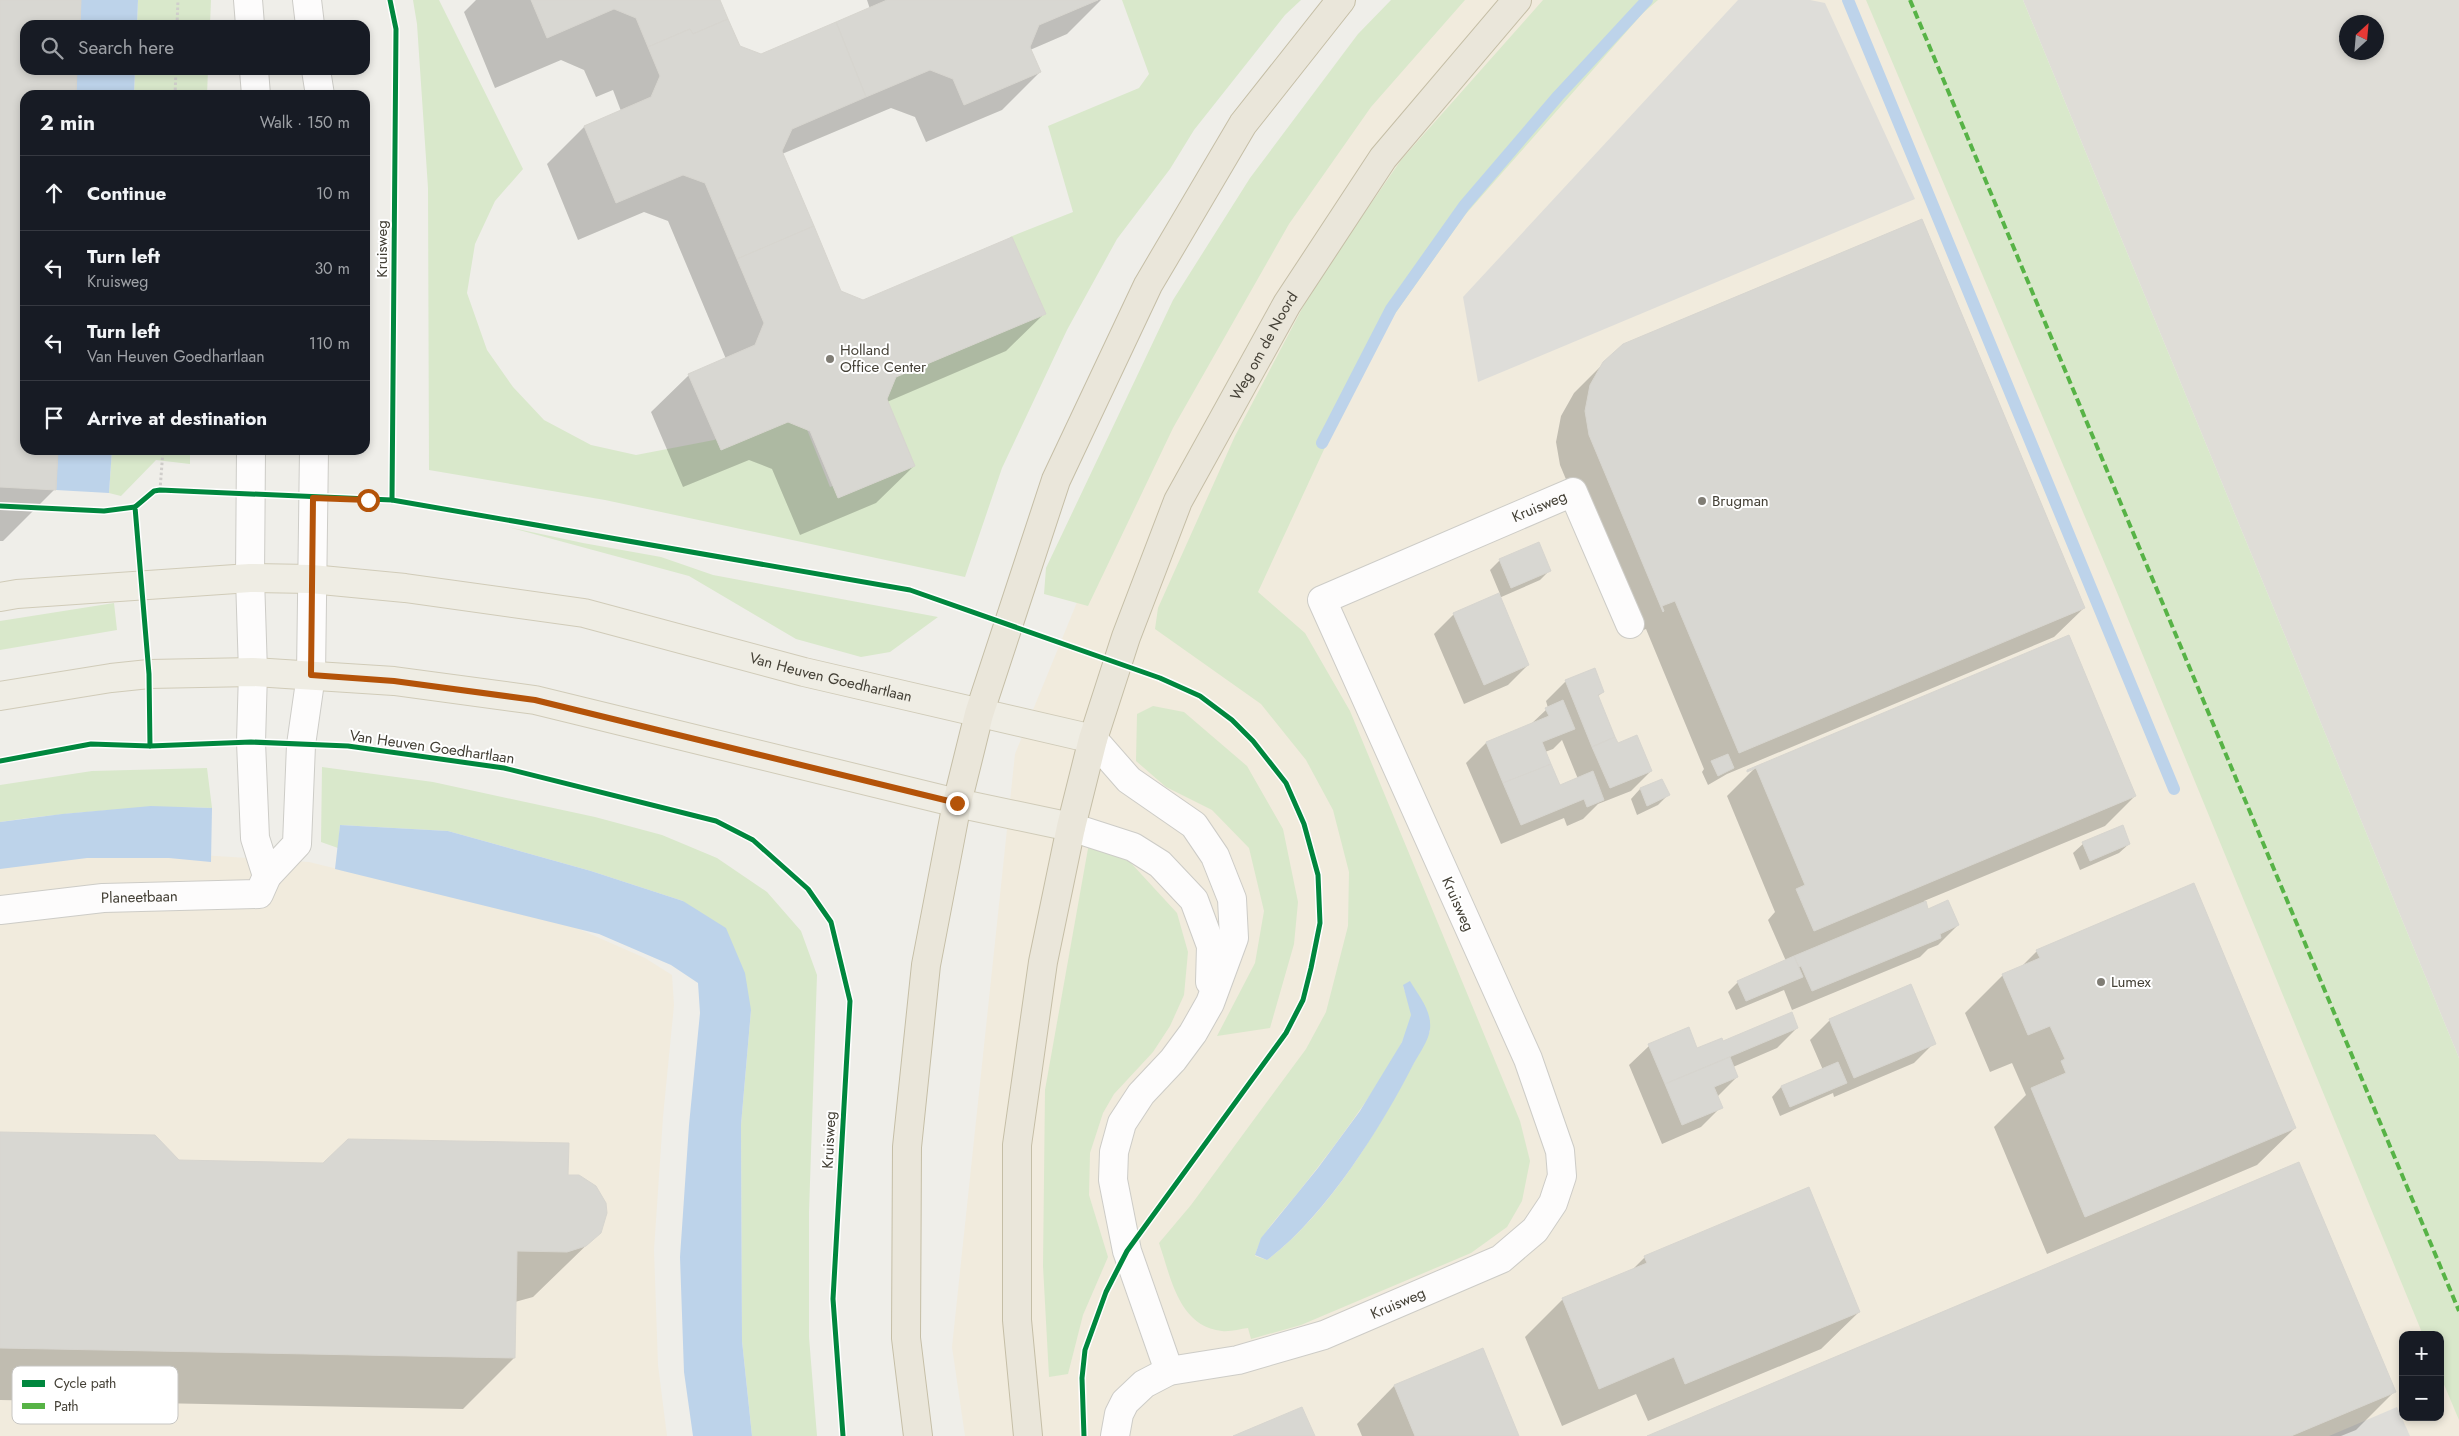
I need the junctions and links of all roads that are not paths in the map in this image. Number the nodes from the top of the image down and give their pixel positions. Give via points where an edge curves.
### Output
1 (248, 0) edge
2 (307, 0) edge
3 (1341, 0) edge
4 (1518, 0) edge
5 (250, 20) edge
6 (309, 20) edge
7 (254, 75) edge
8 (317, 75) edge
9 (256, 90) edge
10 (319, 90) edge
11 (251, 455) edge
12 (314, 455) edge
13 (250, 578) junction
14 (311, 579) junction
15 (0, 597) edge
16 (1630, 624) dead end
17 (253, 672) junction
18 (311, 675) junction
19 (0, 696) edge
20 (978, 714) junction
21 (1093, 739) junction
22 (957, 803) junction
23 (1070, 827) junction
24 (266, 876) junction
25 (0, 910) edge
26 (1210, 1003) junction
27 (1169, 1371) junction
28 (918, 1436) edge
29 (1028, 1436) edge
30 (1115, 1436) edge

1 - 5 street
2 - 6 street
3 - 20 highway via 1242,124 1148,285 1056,480
4 - 21 highway, Weg om de Noord via 1383,158 1287,304 1178,502 1126,637
7 - 9 street
8 - 10 street
11 - 13 street
12 - 14 street
13 - 14 main road, Van Heuven Goedhartlaan
13 - 15 main road, Van Heuven Goedhartlaan
13 - 17 street
14 - 18 street
14 - 20 main road, Van Heuven Goedhartlaan via 405,588 584,613 804,672
16 - 27 street, Kruisweg via 1573,492 1322,600 1528,1059 1560,1151 1562,1176 1553,1203 1535,1230 1501,1258 1324,1335 1238,1360
17 - 18 main road
17 - 19 main road via 149,674
17 - 24 street via 251,742 255,838
18 - 22 main road via 394,681 535,700
18 - 24 street, Planeetbaan via 301,745 297,844
20 - 21 main road, Van Heuven Goedhartlaan
20 - 22 highway
21 - 23 highway, Weg om de Noord
21 - 26 street via 1129,780 1194,825 1215,856 1232,898 1234,938
22 - 23 main road
22 - 28 highway via 926,965 907,1147 906,1338
23 - 26 street via 1133,847 1160,864 1194,900 1211,946
23 - 29 highway via 1043,962 1017,1145 1018,1320
24 - 25 street, Planeetbaan via 259,894 103,898
26 - 27 street via 1178,1054 1141,1094 1122,1122 1114,1152 1113,1180 1127,1250
27 - 30 street, Kruisweg via 1144,1384 1125,1402

